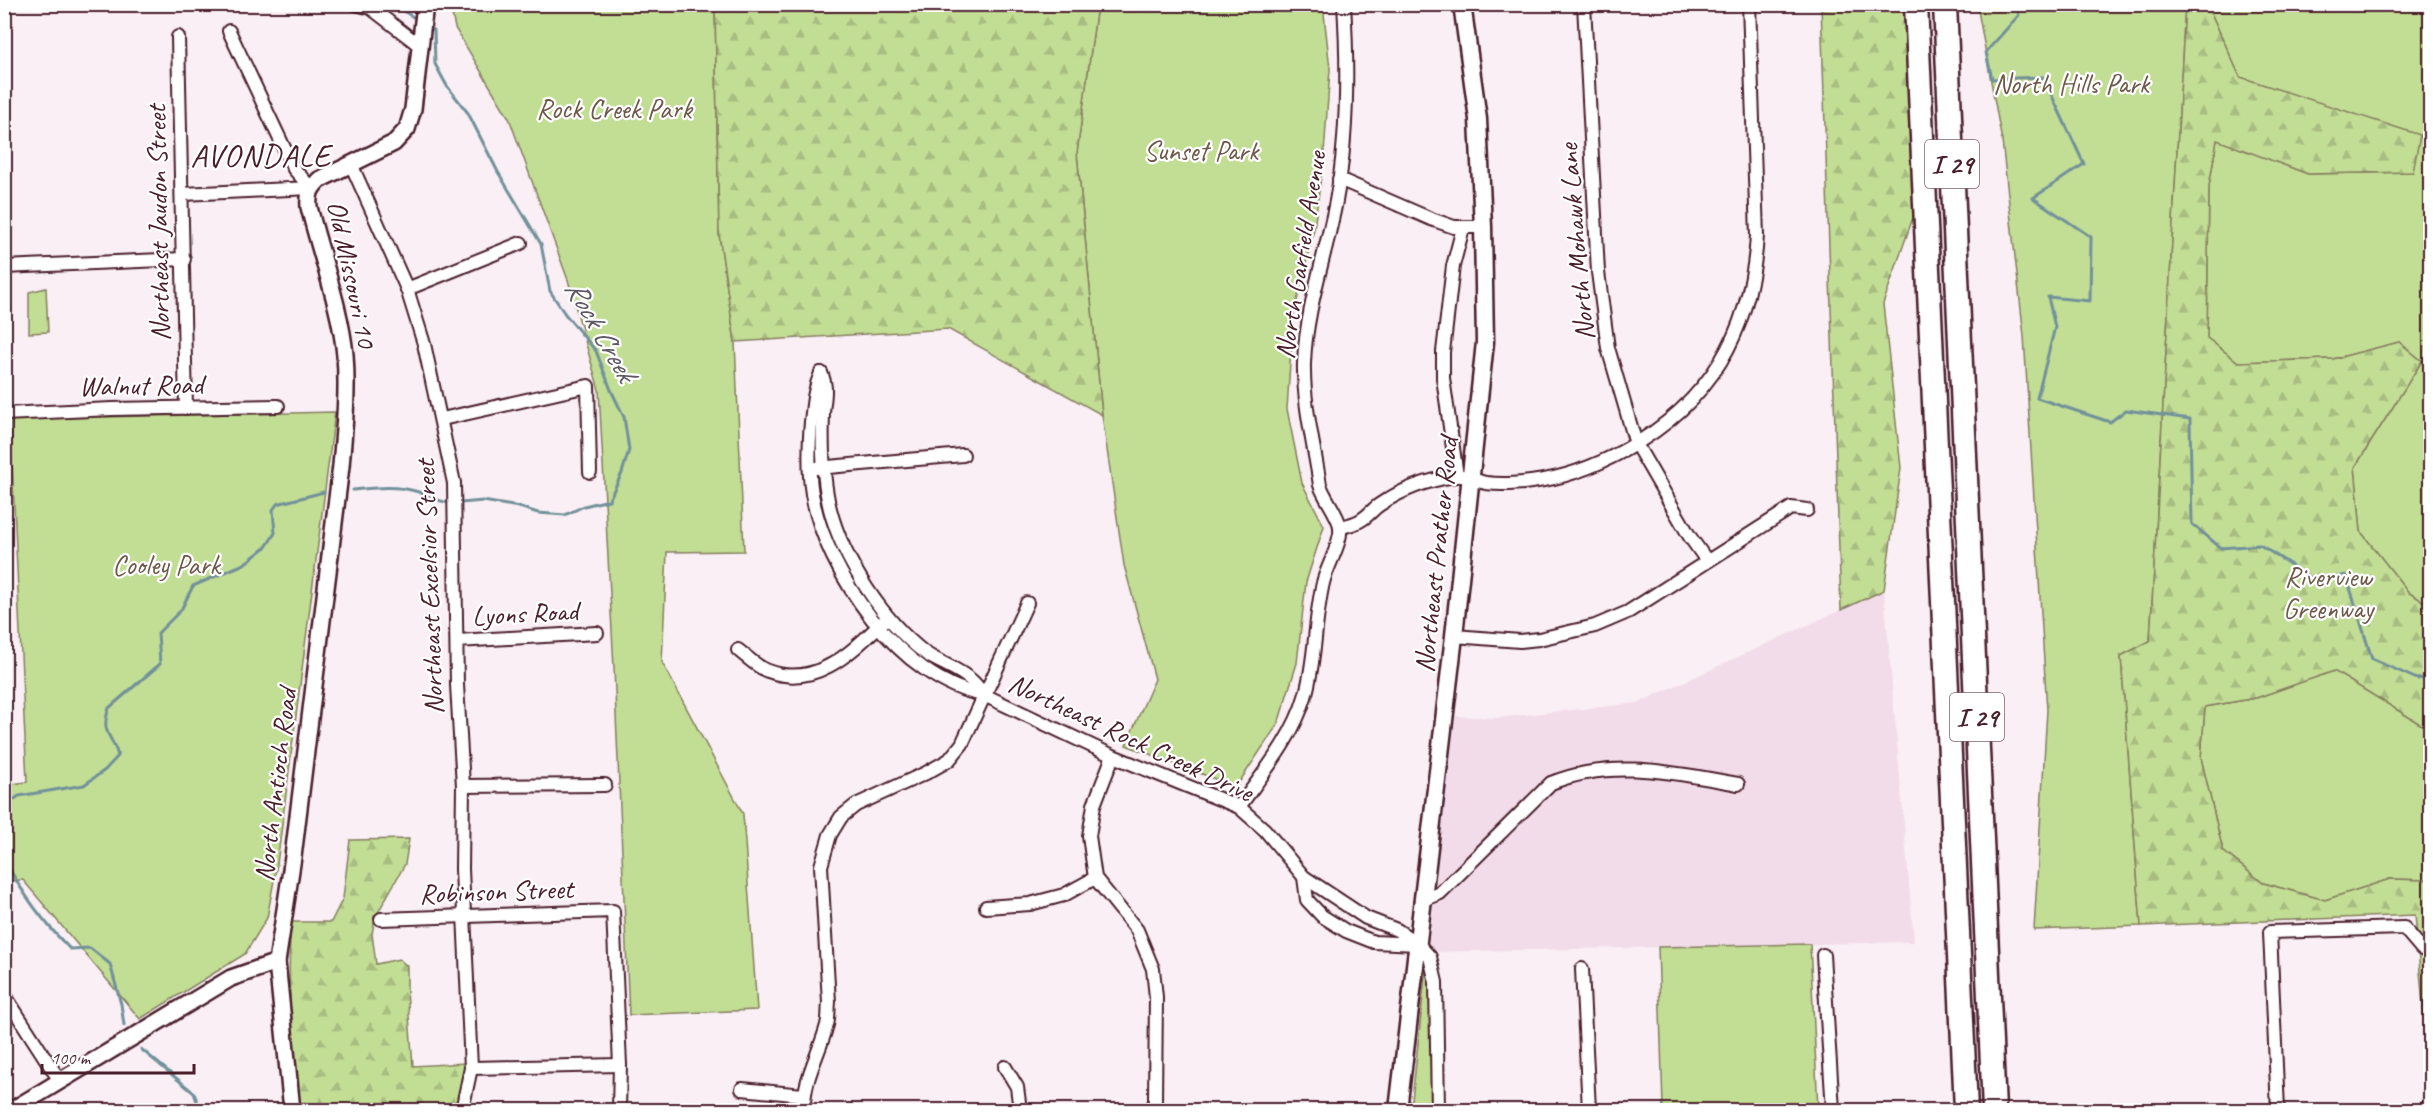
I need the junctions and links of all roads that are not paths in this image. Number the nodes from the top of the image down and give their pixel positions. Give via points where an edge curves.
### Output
1 (356, 4) edge
2 (1344, 4) edge
3 (1462, 4) edge
4 (1584, 4) edge
5 (1749, 4) edge
6 (1916, 4) edge
7 (1945, 4) edge
8 (424, 8) edge
9 (229, 31) dead end
10 (177, 37) dead end
11 (420, 40) junction
12 (351, 164) junction
13 (1339, 178) junction
14 (311, 188) junction
15 (182, 194) junction
16 (1483, 227) junction
17 (1463, 228) junction
18 (521, 243) dead end
19 (184, 260) junction
20 (4, 267) edge
21 (408, 290) junction
22 (278, 406) dead end
23 (186, 408) junction
24 (4, 414) edge
25 (441, 418) junction
26 (1636, 444) junction
27 (963, 454) dead end
28 (340, 466) joint
29 (825, 467) junction
30 (810, 469) junction
31 (590, 472) dead end
32 (1464, 478) junction
33 (1807, 510) dead end
34 (1340, 528) junction
35 (1707, 561) junction
36 (1027, 603) dead end
37 (889, 616) junction
38 (879, 626) junction
39 (597, 633) dead end
40 (1454, 636) junction
41 (457, 641) junction
42 (738, 650) dead end
43 (984, 695) junction
44 (1113, 756) junction
45 (1738, 784) dead end
46 (605, 785) dead end
47 (463, 786) junction
48 (1239, 807) junction
49 (1304, 877) junction
50 (1095, 878) junction
51 (1423, 900) junction
52 (986, 907) dead end
53 (464, 917) junction
54 (381, 919) dead end
55 (1418, 944) junction
56 (2422, 949) dead end
57 (1823, 955) dead end
58 (277, 962) junction
59 (1582, 969) dead end
60 (4, 994) edge
61 (620, 1065) junction
62 (1005, 1067) dead end
63 (471, 1068) junction
64 (60, 1082) junction
65 (742, 1089) dead end
66 (803, 1095) junction
67 (291, 1106) edge
68 (12, 1110) edge
69 (462, 1110) edge
70 (619, 1110) edge
71 (804, 1110) edge
72 (1020, 1110) edge
73 (1152, 1110) edge
74 (1398, 1110) edge
75 (1438, 1110) edge
76 (1589, 1110) edge
77 (1833, 1110) edge
78 (1966, 1110) edge
79 (1994, 1110) edge
80 (2278, 1110) edge

1 - 11 street via 371,8
2 - 13 street, North Garfield Avenue via 1346,104
3 - 16 main road, Northeast Prather Road via 1478,119
4 - 26 street, North Mohawk Lane via 1600,290 1608,348
5 - 26 street via 1757,236 1747,304 1727,352 1698,395
6 - 78 highway, I 29
7 - 79 highway, I 29
8 - 11 street, Old Missouri 10
9 - 14 street via 294,169
10 - 15 street, Northeast Jaudon Street
11 - 12 street, Old Missouri 10 via 408,129 394,143
12 - 14 street, Old Missouri 10
12 - 21 street, Northeast Excelsior Street
13 - 17 street via 1431,219
13 - 34 street, North Garfield Avenue via 1309,320 1304,363 1320,485
14 - 15 street
14 - 28 street, Old Missouri 10 via 309,207 345,355
15 - 19 street, Northeast Jaudon Street
16 - 17 street
16 - 32 main road, Northeast Prather Road via 1485,342
17 - 32 street via 1453,266 1443,378
18 - 21 street
19 - 20 street
19 - 23 street, Northeast Jaudon Street
21 - 25 street, Northeast Excelsior Street
22 - 23 street, Walnut Road
23 - 24 street, Walnut Road
25 - 31 street via 588,386
25 - 41 street, Northeast Excelsior Street via 454,483
26 - 32 street via 1560,477 1515,484
26 - 35 street, North Mohawk Lane
27 - 29 street
28 - 58 street, North Antioch Road
29 - 30 street
29 - 30 street, Northeast Rock Creek Drive via 823,413 827,385 821,373 814,389
29 - 37 street, Northeast Rock Creek Drive via 830,508 843,545 861,579
30 - 38 street, Northeast Rock Creek Drive via 812,495 837,565 864,610
32 - 34 street via 1407,489 1378,505 1360,521
32 - 40 main road, Northeast Prather Road
33 - 35 street via 1791,508
34 - 48 street via 1323,583 1306,696 1288,736
35 - 40 street via 1628,612 1595,626 1520,641
36 - 43 street
37 - 38 street
37 - 43 street, Northeast Rock Creek Drive via 910,640 972,680
38 - 42 street via 828,668 808,676 766,671
38 - 43 street, Northeast Rock Creek Drive via 908,657 945,681 969,693
39 - 41 street, Lyons Road
40 - 51 main road, Northeast Prather Road
41 - 47 street, Northeast Excelsior Street
43 - 44 street, Northeast Rock Creek Drive
43 - 66 street via 962,744 949,760 856,805 841,817 830,835 821,866 827,1024
44 - 48 street, Northeast Rock Creek Drive
44 - 50 street via 1094,805 1089,836
45 - 51 street via 1652,770 1573,774 1551,783 1440,893
46 - 47 street
47 - 53 street, Northeast Excelsior Street
48 - 49 street, Northeast Rock Creek Drive via 1265,830
49 - 55 street, Northeast Rock Creek Drive via 1366,918 1397,930
49 - 55 street, Northeast Rock Creek Drive via 1307,900 1322,916 1346,931 1374,942
50 - 52 street via 1064,895 1030,904
50 - 73 street via 1137,930 1153,969 1156,997
51 - 55 main road, Northeast Prather Road
53 - 54 street, Robinson Street
53 - 61 street, Robinson Street via 613,911
53 - 63 street, Northeast Excelsior Street
55 - 74 main road, Northeast Prather Road
55 - 75 street via 1430,957 1436,982
56 - 80 street via 2404,928 2270,932
57 - 77 street
58 - 64 street via 231,978
58 - 67 street, North Antioch Road
59 - 76 street
60 - 64 street
61 - 63 street
61 - 70 street
62 - 72 street via 1017,1087
63 - 69 street, Northeast Excelsior Street
64 - 68 street
65 - 66 street
66 - 71 street

